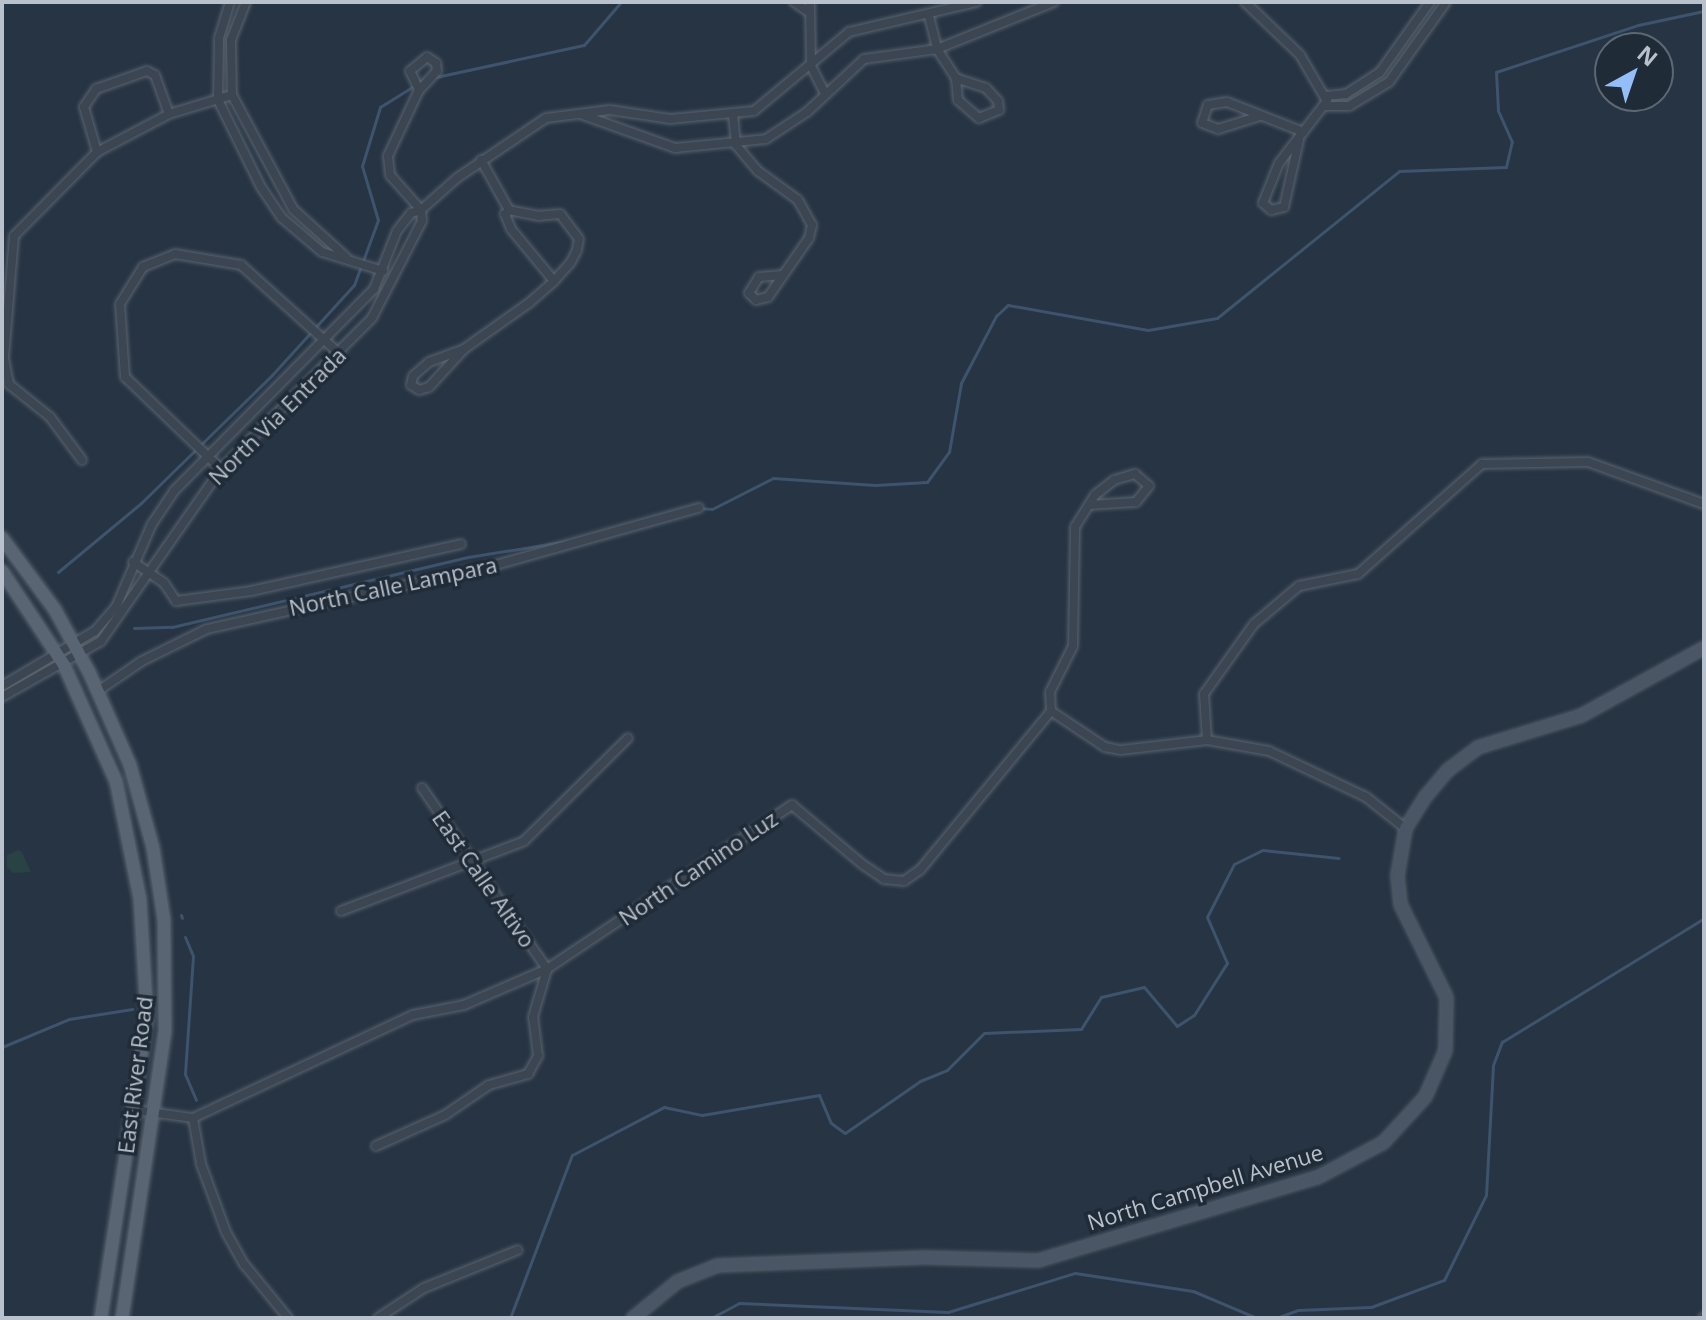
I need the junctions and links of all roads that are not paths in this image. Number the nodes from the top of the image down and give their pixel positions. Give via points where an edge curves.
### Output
1 (230, 2) edge
2 (246, 2) edge
3 (794, 2) edge
4 (977, 2) edge
5 (1054, 2) edge
6 (1430, 2) edge
7 (1446, 2) edge
8 (1243, 3) edge
9 (1033, 6) edge
10 (810, 7) edge
11 (929, 16) junction
12 (937, 49) junction
13 (811, 66) junction
14 (956, 78) junction
15 (419, 90) dead end
16 (825, 94) junction
17 (232, 95) junction
18 (218, 100) junction
19 (1325, 101) junction
20 (576, 113) junction
21 (169, 114) junction
22 (733, 115) junction
23 (1257, 117) junction
24 (1301, 136) junction
25 (736, 145) junction
26 (97, 152) junction
27 (481, 160) junction
28 (291, 204) junction
29 (421, 210) junction
30 (509, 210) junction
31 (278, 212) junction
32 (346, 258) junction
33 (381, 270) junction
34 (391, 275) junction
35 (783, 275) dead end
36 (554, 281) junction
37 (327, 340) junction
38 (464, 349) junction
39 (340, 354) junction
40 (206, 455) junction
41 (82, 460) dead end
42 (221, 469) junction
43 (1704, 504) edge
44 (1089, 505) junction
45 (699, 508) dead end
46 (2, 538) edge
47 (461, 544) dead end
48 (133, 562) junction
49 (2, 571) edge
50 (149, 571) junction
51 (1704, 647) edge
52 (78, 649) junction
53 (60, 659) junction
54 (2, 686) edge
55 (98, 691) junction
56 (2, 697) edge
57 (1051, 711) junction
58 (628, 738) dead end
59 (1207, 740) junction
60 (422, 788) dead end
61 (1405, 828) junction
62 (472, 864) junction
63 (341, 911) dead end
64 (547, 969) junction
65 (135, 1110) junction
66 (154, 1115) junction
67 (193, 1118) junction
68 (376, 1146) dead end
69 (518, 1250) dead end
70 (101, 1318) edge
71 (122, 1318) edge
72 (288, 1318) edge
73 (378, 1318) edge
74 (632, 1318) edge

1 - 18 street via 219,38
2 - 17 street via 231,40
3 - 10 street
4 - 11 street, North Via Entrada
5 - 9 street
6 - 19 street via 1380,72
7 - 19 street via 1389,82 1349,106
8 - 19 street via 1300,55
9 - 12 street
10 - 13 street
11 - 12 street
11 - 13 street, North Via Entrada via 849,32
12 - 14 street
12 - 16 street via 864,59
13 - 16 street
13 - 22 street, North Via Entrada via 754,111
14 - 14 street via 958,100 969,114 991,117 999,110 986,88
15 - 29 street via 388,156 395,182
16 - 25 street via 766,139
17 - 18 street
17 - 28 street
18 - 21 street
18 - 31 street
19 - 24 street
20 - 22 street, North Via Entrada via 610,110 670,119
20 - 25 street via 675,148
20 - 27 street, North Via Entrada via 546,118
21 - 26 street
21 - 26 street via 155,75 147,71 96,89 84,107
22 - 25 street
23 - 23 street via 1241,107 1214,102 1204,109 1202,123 1218,129
23 - 24 street
24 - 24 street via 1265,192 1263,203 1271,210 1284,207
25 - 35 street via 758,171 798,200 812,225
26 - 41 street via 14,236 4,358 9,384 50,417
27 - 29 street, North Via Entrada
27 - 30 street
28 - 31 street
28 - 32 street
29 - 33 street, North Via Entrada via 411,213 397,231
29 - 34 street, North Via Entrada via 422,221
30 - 36 street via 505,214 511,229
30 - 36 street via 560,214 579,239 571,262
31 - 32 street via 322,252
32 - 33 street
33 - 34 street
33 - 37 street, North Via Entrada via 374,289
34 - 39 street, North Via Entrada via 372,318
36 - 38 street
37 - 39 street
37 - 40 street, North Via Entrada
37 - 40 street via 241,265 175,254 143,267 120,304 125,377
38 - 38 street via 429,362 411,385 419,390 429,387
39 - 42 street, North Via Entrada
40 - 42 street
40 - 48 street, North Via Entrada via 174,491
42 - 50 street, North Via Entrada
43 - 59 street via 1588,462 1482,464 1358,574 1299,586 1254,624 1204,694
44 - 44 street via 1136,502 1149,486 1145,477 1127,474 1099,490
44 - 57 street via 1075,527 1073,544 1073,646 1050,692
45 - 55 street, North Calle Lampara via 492,566 207,629 142,661
46 - 52 main road, East River Road
47 - 50 street, North Calle Lampara via 202,599 176,601
48 - 50 street, North Calle Lampara
48 - 52 street, North Via Entrada via 116,607
49 - 53 main road, East River Road
50 - 52 street, North Via Entrada via 123,614
51 - 61 main road, North Campbell Avenue via 1581,715 1477,747 1447,770
52 - 53 street, North Via Entrada
52 - 53 street, North Via Entrada
52 - 55 main road, East River Road
53 - 54 street, North Via Entrada
53 - 56 street, North Via Entrada
53 - 65 main road, East River Road via 116,781 138,881 147,1017
55 - 66 main road, East River Road via 139,792 164,920 165,1031
57 - 59 street via 1105,747 1121,750
57 - 64 street, North Camino Luz via 912,877 884,879 792,805
58 - 62 street via 524,841
59 - 61 street via 1251,746 1293,761 1366,797
60 - 62 street, East Calle Altivo
61 - 74 main road, North Campbell Avenue via 1398,857 1400,904 1444,988 1445,1050 1425,1096 1383,1142 1317,1177 1038,1260 923,1257 717,1265 677,1281
62 - 63 street
62 - 64 street, East Calle Altivo
64 - 67 street, North Camino Luz via 483,998 413,1015
64 - 68 street via 533,1017 535,1068 489,1085 445,1115
65 - 66 street, North Camino Luz
65 - 70 main road, East River Road
66 - 67 street, North Camino Luz
66 - 71 main road, East River Road
67 - 72 street via 201,1164 226,1232 244,1264
69 - 73 street via 424,1288

